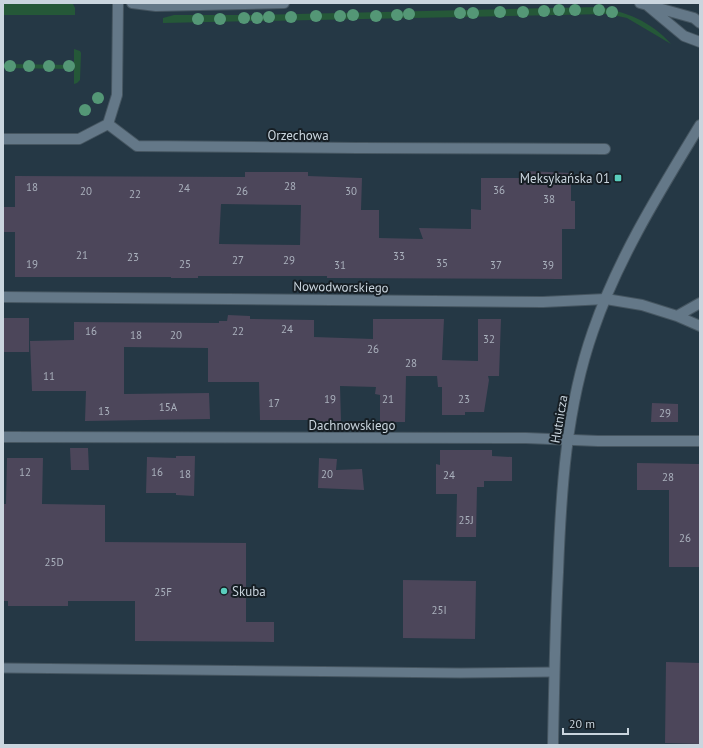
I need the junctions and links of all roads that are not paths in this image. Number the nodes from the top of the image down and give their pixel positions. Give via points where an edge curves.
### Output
1 (118, 3) edge
2 (132, 3) edge
3 (278, 3) edge
4 (284, 3) edge
5 (646, 4) edge
6 (700, 23) edge
7 (700, 42) edge
8 (108, 124) junction
9 (700, 125) edge
10 (3, 139) edge
11 (605, 149) dead end
12 (3, 297) edge
13 (606, 299) junction
14 (700, 303) edge
15 (677, 316) junction
16 (700, 326) edge
17 (3, 437) edge
18 (567, 439) junction
19 (700, 441) edge
20 (3, 668) edge
21 (554, 672) junction
22 (553, 745) edge

1 - 8 street via 117,95
2 - 3 street via 156,6
3 - 4 street
5 - 6 street via 694,18
5 - 7 street via 684,36
8 - 10 street via 79,139
8 - 11 street, Orzechowa via 137,146
9 - 13 street, Hutnicza via 635,237
12 - 13 street, Nowodworskiego via 543,302
13 - 15 street, Nowodworskiego
13 - 18 street, Hutnicza via 593,331
14 - 15 street
15 - 16 street, Nowodworskiego
17 - 18 street, Dachnowskiego
18 - 19 street, Dachnowskiego
18 - 21 street, Hutnicza via 559,533
20 - 21 lane
21 - 22 street, Hutnicza

